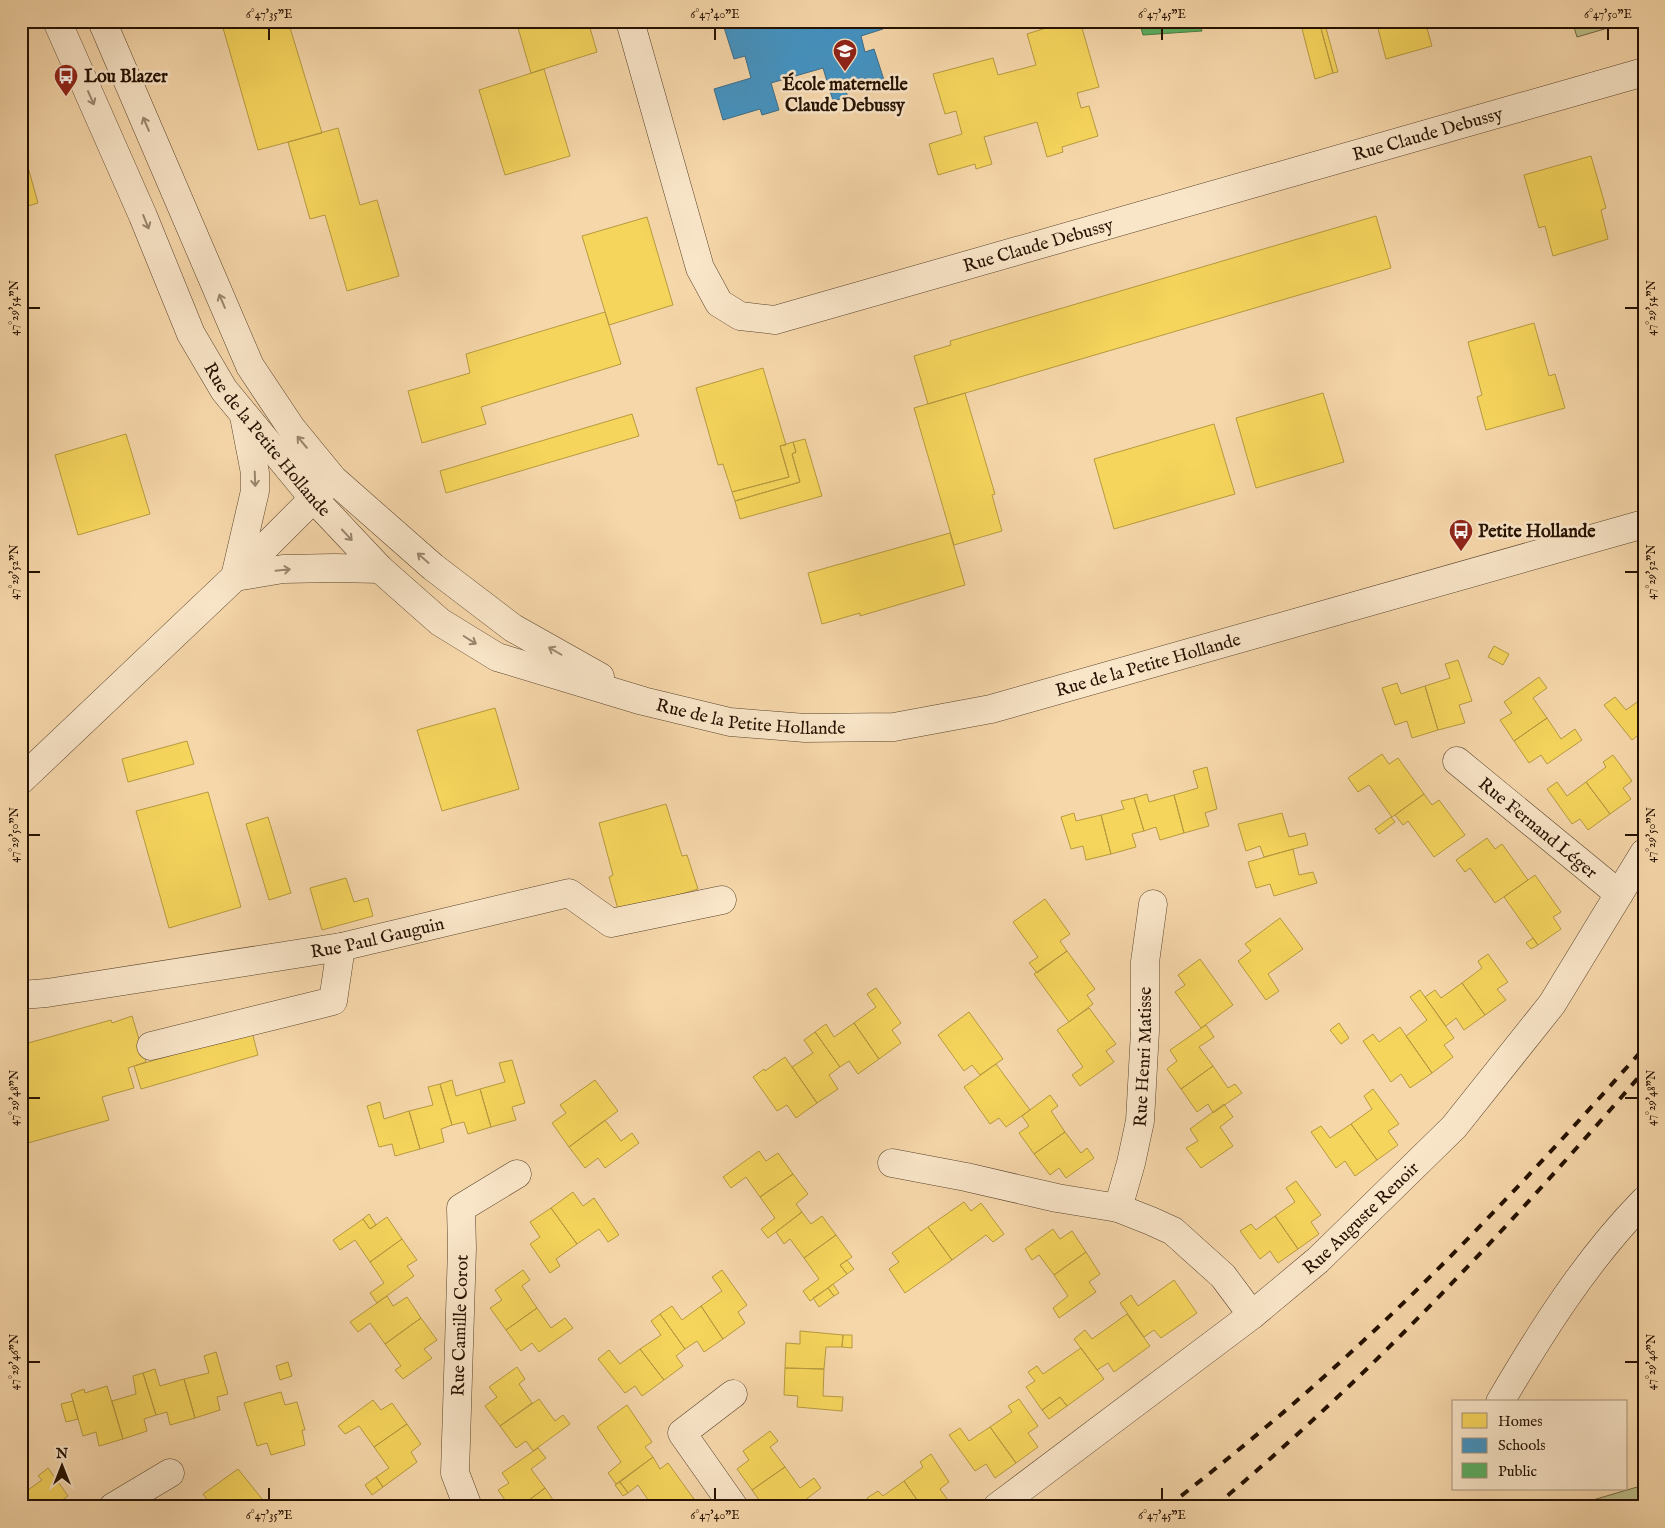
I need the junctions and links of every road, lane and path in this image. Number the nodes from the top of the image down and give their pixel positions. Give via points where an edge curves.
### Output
1 (56, 21) edge
2 (102, 21) edge
3 (630, 21) edge
4 (1644, 72) edge
5 (244, 414) junction
6 (333, 479) junction
7 (314, 499) junction
8 (1644, 524) edge
9 (380, 569) junction
10 (235, 577) junction
11 (643, 702) junction
12 (1457, 761) dead end
13 (21, 780) edge
14 (1644, 853) edge
15 (1619, 894) junction
16 (722, 900) dead end
17 (1153, 904) dead end
18 (341, 946) junction
19 (21, 995) edge
20 (151, 1046) dead end
21 (892, 1163) dead end
22 (517, 1174) dead end
23 (1644, 1201) edge
24 (1118, 1208) junction
25 (1252, 1315) junction
26 (733, 1394) dead end
27 (1501, 1400) edge
28 (170, 1473) dead end
29 (113, 1507) edge
30 (468, 1507) edge
31 (734, 1507) edge
32 (998, 1507) edge

1 -> 5 street, Rue de la Petite Hollande via 144,216 191,334 224,390
6 -> 2 street, Rue de la Petite Hollande via 292,429 250,366
3 - 4 street, Rue Claude Debussy via 700,268 719,303 740,316 775,320
5 - 7 street, Rue de la Petite Hollande
5 -> 10 street via 255,491
6 - 7 street
11 -> 6 street, Rue de la Petite Hollande via 513,628 433,567
7 -> 9 street, Rue de la Petite Hollande
7 - 10 street
8 - 11 street, Rue de la Petite Hollande via 991,709 894,727 805,728 730,722
10 -> 9 street via 283,569
9 -> 11 street, Rue de la Petite Hollande via 440,622 497,657
10 - 13 street
12 - 15 street, Rue Fernand Léger
14 - 15 street, Rue Auguste Renoir
15 - 25 street, Rue Auguste Renoir via 1552,1004 1454,1127 1318,1260
16 - 18 street, Rue Paul Gauguin via 610,923 569,893
17 - 24 street, Rue Henri Matisse via 1145,962 1140,1121
18 - 19 street, Rue Paul Gauguin via 47,994
18 - 20 street via 333,1000
21 - 24 street
22 - 30 street, Rue Camille Corot via 461,1208 455,1473
23 - 27 street via 1618,1228 1542,1332
24 - 25 street via 1173,1231 1222,1276
25 - 32 street, Rue Auguste Renoir
26 - 31 street via 682,1433
28 - 29 street

